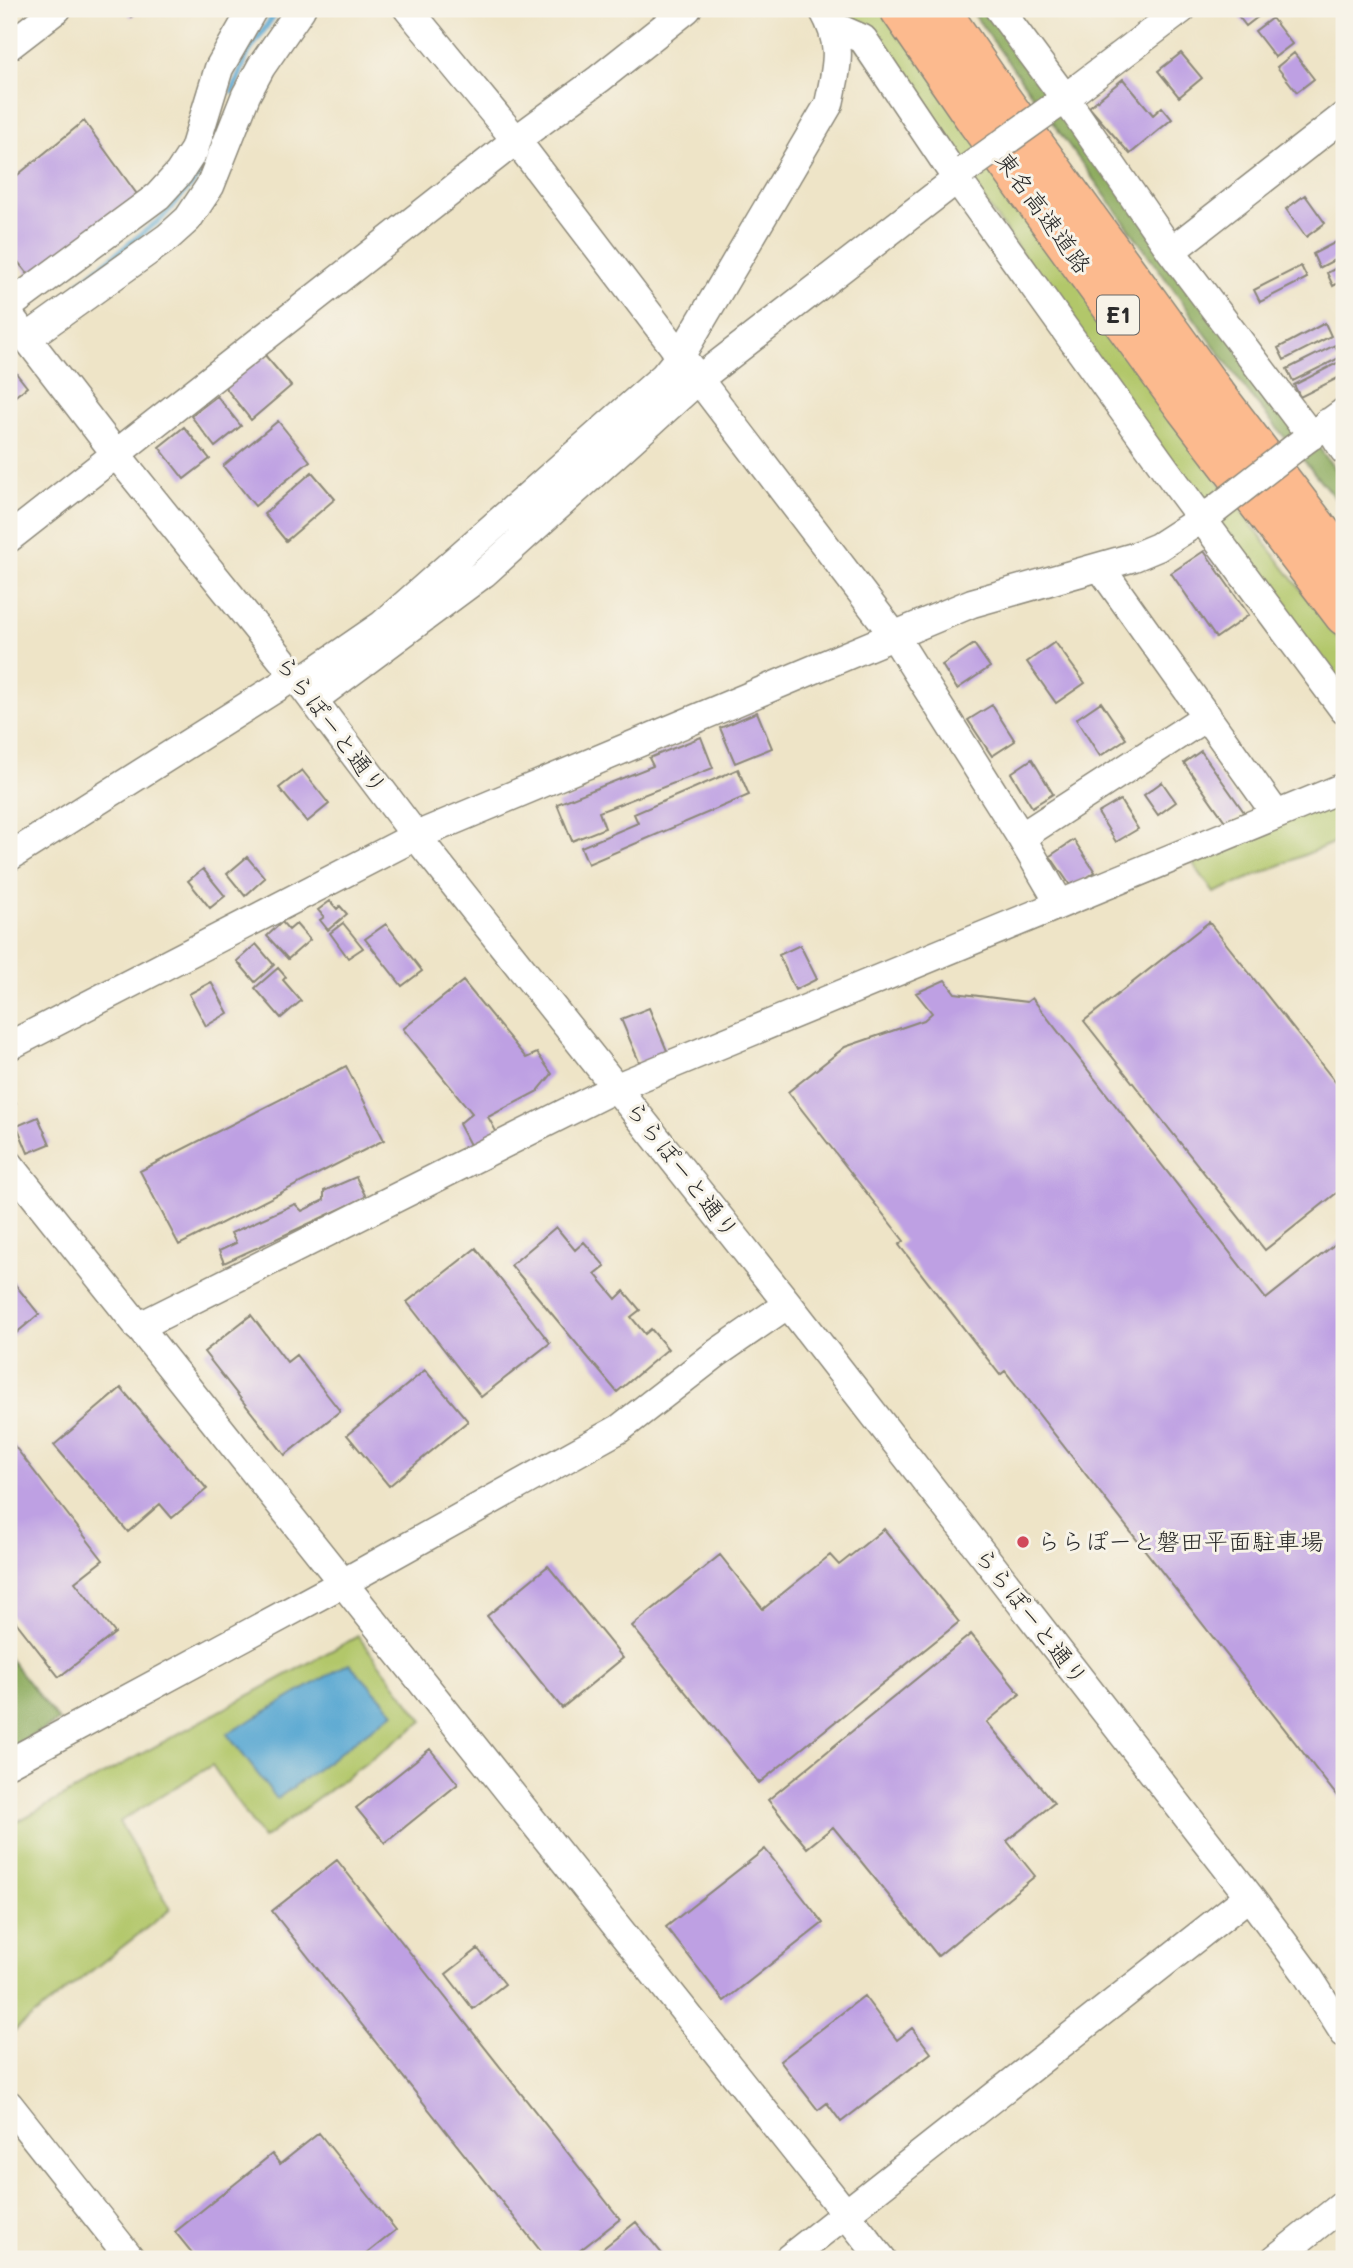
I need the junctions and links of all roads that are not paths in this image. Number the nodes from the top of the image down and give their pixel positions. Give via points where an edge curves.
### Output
1 (57, 9) edge
2 (253, 9) edge
3 (301, 9) edge
4 (408, 9) edge
5 (687, 9) edge
6 (899, 9) edge
7 (940, 9) edge
8 (999, 9) edge
9 (1182, 9) edge
10 (828, 18) edge
11 (9, 46) edge
12 (1058, 103) junction
13 (1344, 116) edge
14 (516, 140) junction
15 (961, 175) junction
16 (1171, 251) junction
17 (9, 306) edge
18 (9, 315) edge
19 (27, 338) junction
20 (681, 355) junction
21 (699, 379) junction
22 (1321, 429) edge
23 (1344, 450) edge
24 (116, 454) junction
25 (1208, 514) junction
26 (9, 538) edge
27 (1330, 557) edge
28 (1100, 567) junction
29 (1344, 616) edge
30 (1344, 623) edge
31 (893, 634) junction
32 (302, 686) junction
33 (1344, 710) edge
34 (1207, 716) junction
35 (1344, 787) edge
36 (1276, 814) junction
37 (416, 836) junction
38 (1021, 837) junction
39 (9, 857) edge
40 (1060, 904) junction
41 (9, 1046) edge
42 (617, 1087) junction
43 (9, 1164) edge
44 (788, 1304) junction
45 (138, 1327) junction
46 (341, 1584) junction
47 (9, 1763) edge
48 (1249, 1896) junction
49 (1344, 2033) edge
50 (9, 2105) edge
51 (1344, 2204) edge
52 (845, 2213) junction
53 (131, 2259) edge
54 (788, 2259) edge
55 (882, 2259) edge
56 (1275, 2259) edge

1 - 11 street
2 - 17 street via 219,68 194,150 179,173 158,196
3 - 19 street via 256,76 210,186 188,219
4 - 14 street
5 - 14 street
6 - 27 highway, 東名高速道路 / E1 via 1185,408
7 - 27 highway, 東名高速道路 / E1
8 - 12 street
9 - 12 street
10 - 15 street via 863,39
10 - 20 street via 839,58 829,104
12 - 15 street, bridge
12 - 16 street
13 - 16 street
14 - 20 street
14 - 24 street
15 - 21 street
15 - 25 street
16 - 22 street
18 - 19 street, ららぽーと通り
19 - 24 street, ららぽーと通り
20 - 21 street
20 - 32 street via 664,376 382,625
21 - 31 street
21 - 32 street via 484,573
22 - 23 street
22 - 25 street, bridge
24 - 26 street
24 - 32 street, ららぽーと通り
25 - 28 street via 1158,547
25 - 33 street
27 - 29 highway, 東名高速道路 / E1
27 - 30 highway
28 - 31 street via 972,603
28 - 34 street
31 - 37 street
31 - 38 street
32 - 37 street, ららぽーと通り
32 - 39 street
34 - 36 street
34 - 38 street
35 - 36 street
36 - 40 street
37 - 41 street
37 - 42 street, ららぽーと通り
38 - 40 street
40 - 42 street
42 - 44 street, ららぽーと通り
42 - 45 street
43 - 45 street
44 - 46 street via 619,1429
44 - 48 street, ららぽーと通り
45 - 46 street
46 - 47 street
46 - 52 street
48 - 49 street, ららぽーと通り
48 - 52 street
50 - 53 street
51 - 56 street
52 - 54 street
52 - 55 street

